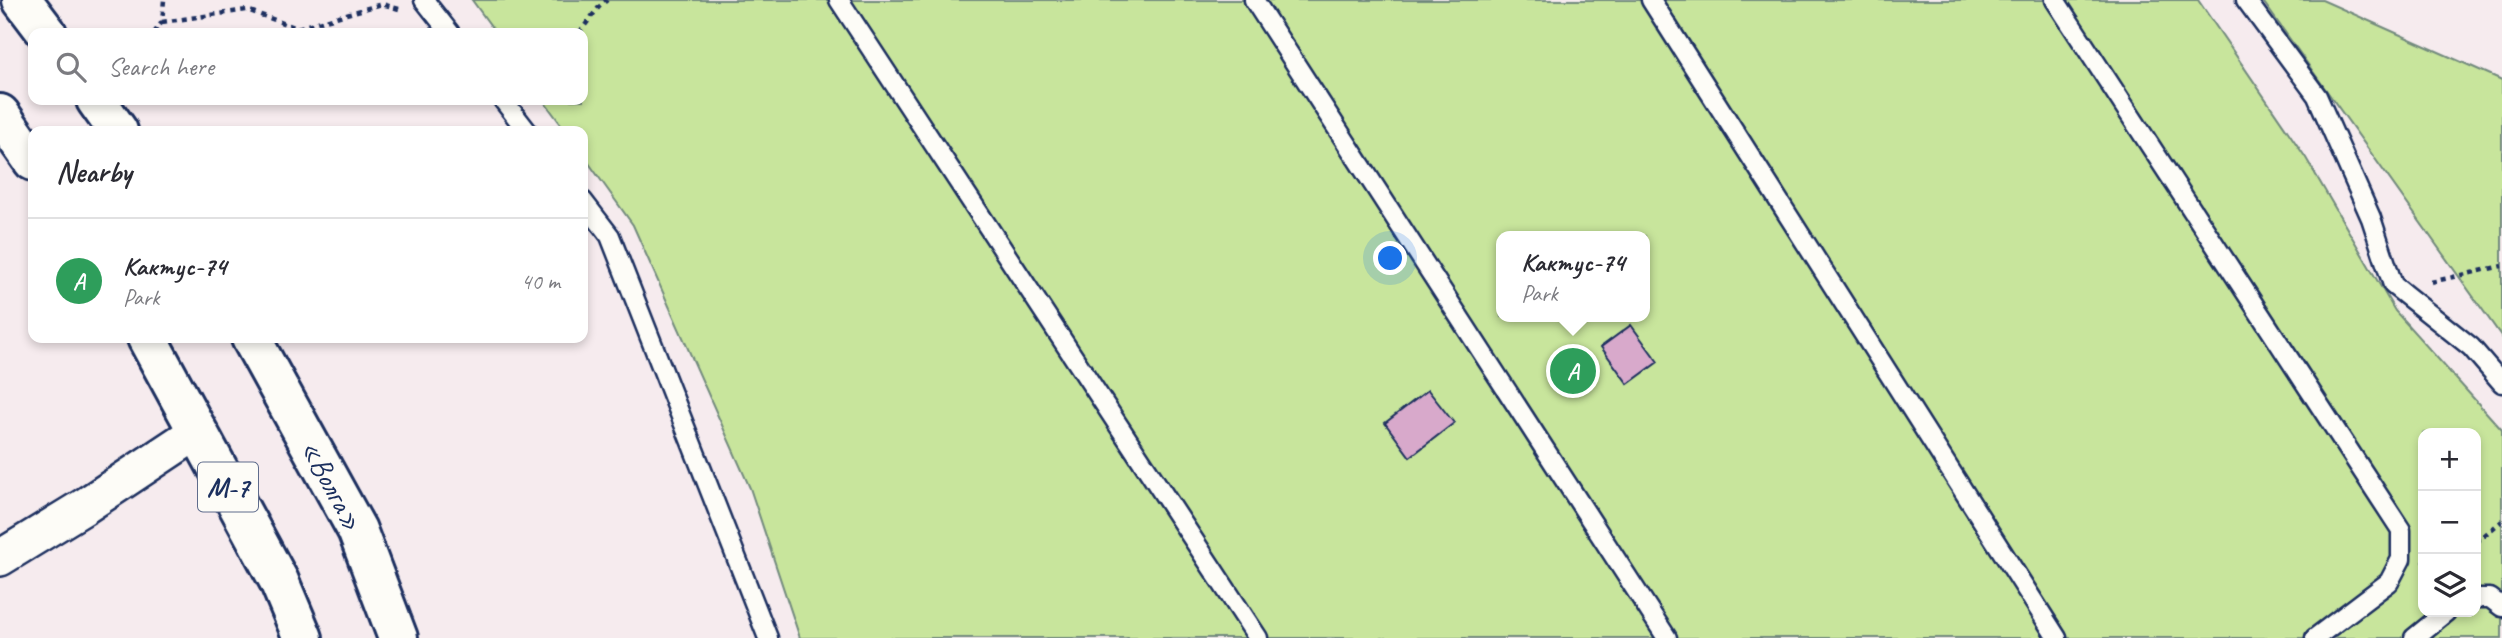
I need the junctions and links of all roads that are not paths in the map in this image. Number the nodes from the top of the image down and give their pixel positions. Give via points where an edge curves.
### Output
1 (22, 0) edge
2 (424, 0) edge
3 (839, 0) edge
4 (1254, 0) edge
5 (1651, 0) edge
6 (2055, 0) edge
7 (2246, 0) edge
8 (43, 28) edge
9 (446, 28) edge
10 (100, 105) edge
11 (506, 105) edge
12 (0, 114) edge
13 (114, 126) edge
14 (523, 126) edge
15 (28, 154) edge
16 (588, 207) edge
17 (151, 343) edge
18 (254, 343) edge
19 (2502, 383) edge
20 (198, 432) junction
21 (0, 558) edge
22 (2481, 598) edge
23 (2502, 607) edge
24 (2440, 617) edge
25 (303, 638) edge
26 (398, 638) edge
27 (768, 638) edge
28 (1258, 638) edge
29 (1667, 638) edge
30 (2057, 638) edge
31 (2315, 638) edge
32 (2414, 638) edge

1 - 8 highway
2 - 9 lane
3 - 28 lane
4 - 29 lane
5 - 30 lane
6 - 31 lane via 2401,530 2401,559 2389,582
7 - 19 lane via 2317,96 2371,218 2393,285 2471,347
10 - 13 highway
11 - 14 lane
12 - 15 highway
16 - 27 lane via 610,236
17 - 20 highway, М-7
18 - 26 highway, «Волга» via 357,530
20 - 21 street
20 - 25 highway, М-7 via 279,581
22 - 23 lane via 2490,598
24 - 32 lane

